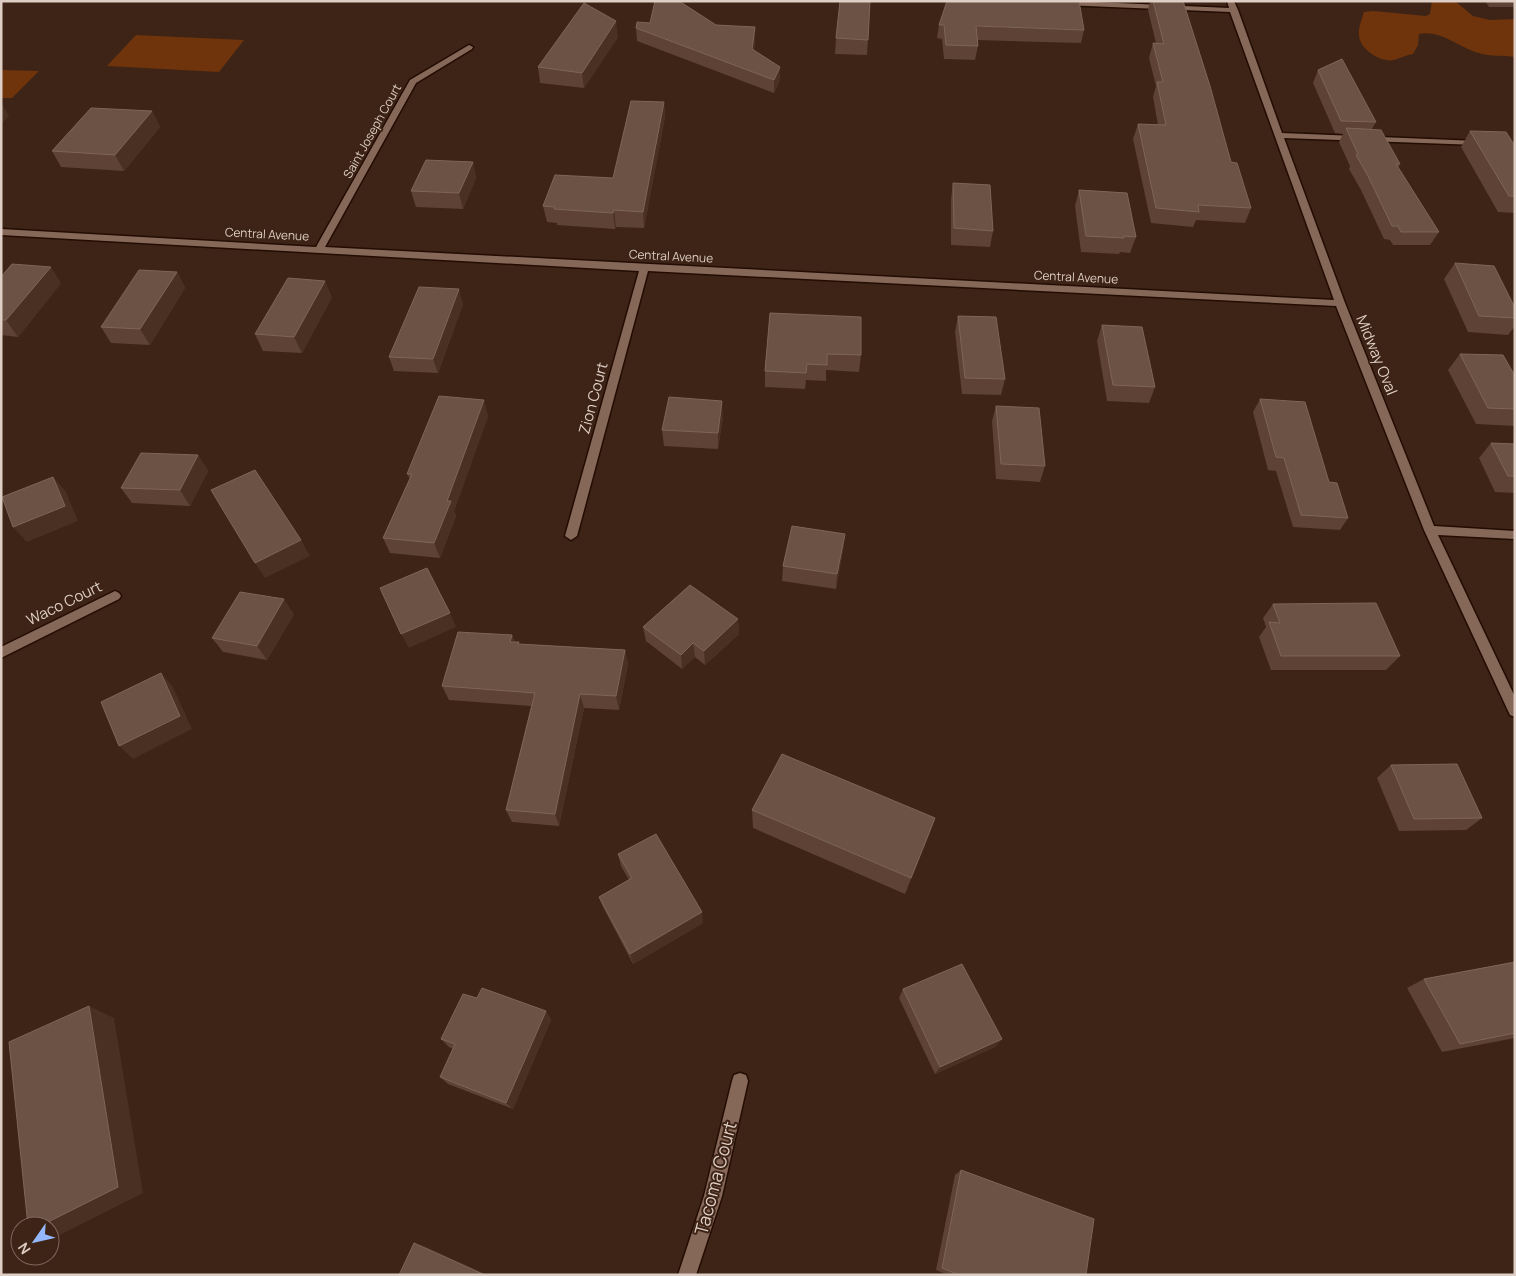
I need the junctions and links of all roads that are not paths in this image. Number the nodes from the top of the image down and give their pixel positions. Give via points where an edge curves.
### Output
1 (1230, 1) edge
2 (1059, 3) edge
3 (1234, 10) junction
4 (469, 47) dead end
5 (1279, 135) junction
6 (1485, 144) edge
7 (1, 232) edge
8 (319, 250) junction
9 (644, 268) junction
10 (1340, 303) junction
11 (1430, 530) junction
12 (1515, 535) edge
13 (571, 536) dead end
14 (115, 596) dead end
15 (1, 652) edge
16 (1515, 711) edge
17 (740, 1082) dead end
18 (687, 1275) edge

1 - 3 street, Midway Oval
2 - 3 street
3 - 5 street, Midway Oval
4 - 8 street, Saint Joseph Court via 413,82
5 - 6 street
5 - 10 street, Midway Oval
7 - 8 street, Central Avenue
8 - 9 street, Central Avenue
9 - 10 street, Central Avenue
9 - 13 street, Zion Court
10 - 11 street, Midway Oval
11 - 12 street
11 - 16 street, Midway Oval
14 - 15 street, Waco Court
17 - 18 street, Tacoma Court via 713,1196

